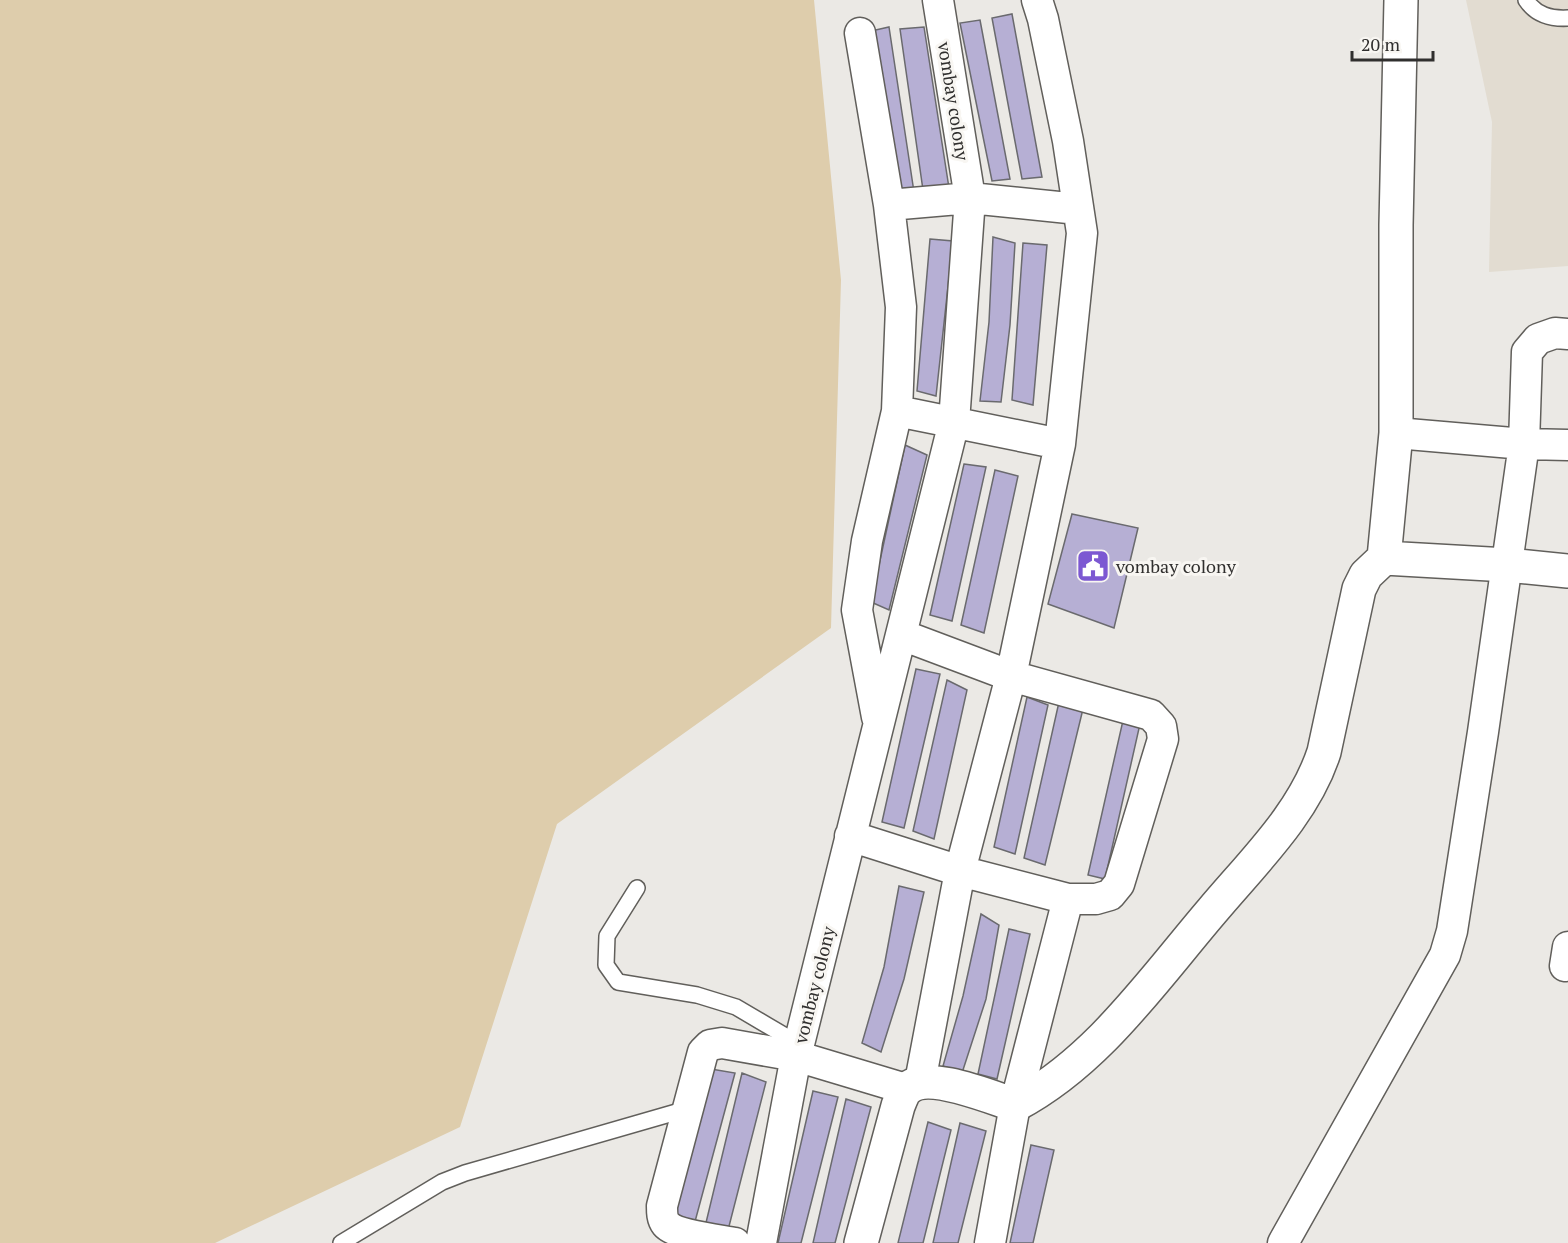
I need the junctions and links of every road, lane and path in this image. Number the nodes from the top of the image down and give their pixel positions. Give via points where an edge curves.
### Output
1 (938, 0) edge
2 (1036, 0) edge
3 (1401, 0) edge
4 (1527, 0) edge
5 (1568, 18) edge
6 (860, 33) dead end
7 (970, 198) junction
8 (889, 204) junction
9 (1078, 209) junction
10 (1568, 334) edge
11 (897, 411) junction
12 (954, 422) junction
13 (1396, 433) junction
14 (1060, 444) junction
15 (1524, 444) junction
16 (1568, 445) edge
17 (1384, 558) junction
18 (1507, 565) junction
19 (1568, 571) edge
20 (902, 635) junction
21 (1011, 675) junction
22 (878, 725) junction
23 (850, 836) junction
24 (960, 870) junction
25 (637, 888) dead end
26 (1068, 899) junction
27 (797, 1050) junction
28 (913, 1085) junction
29 (1015, 1105) junction
30 (687, 1109) junction
31 (341, 1243) edge
32 (735, 1243) edge
33 (761, 1243) edge
34 (861, 1243) edge
35 (990, 1243) edge
36 (1283, 1243) edge

1 - 7 street, vombay colony
2 - 9 street via 1068,141
3 - 13 street
4 - 5 lane via 1538,14
6 - 8 street
7 - 8 street
7 - 9 street
7 - 12 street, vombay colony
8 - 11 street via 901,307
9 - 14 street via 1082,233
10 - 15 street via 1555,333 1538,339 1527,352
11 - 12 street
11 - 22 street via 867,541 858,610
12 - 14 street
12 - 20 street, vombay colony
13 - 15 street
13 - 17 street
14 - 21 street
15 - 16 street
15 - 18 street
17 - 18 street
17 - 29 street via 1366,575 1359,589 1324,752 1298,806 1110,1032 1048,1085
18 - 19 street
18 - 36 street via 1452,931 1445,955
20 - 21 street
20 - 22 street, vombay colony
21 - 24 street
21 - 26 street via 1151,716 1161,726 1163,739 1119,884 1110,895
22 - 23 street, vombay colony
23 - 24 street
23 - 27 street, vombay colony
24 - 26 street
24 - 28 street
25 - 27 lane via 607,936 606,965 618,982 697,995 736,1008
26 - 29 street
27 - 28 street, vombay colony
27 - 30 street via 710,1045 703,1052
27 - 33 street
28 - 29 street, vombay colony via 936,1081
28 - 34 street via 898,1106
29 - 35 street
30 - 31 lane via 465,1173 442,1182
30 - 32 street via 662,1206 663,1216 667,1225 677,1230

